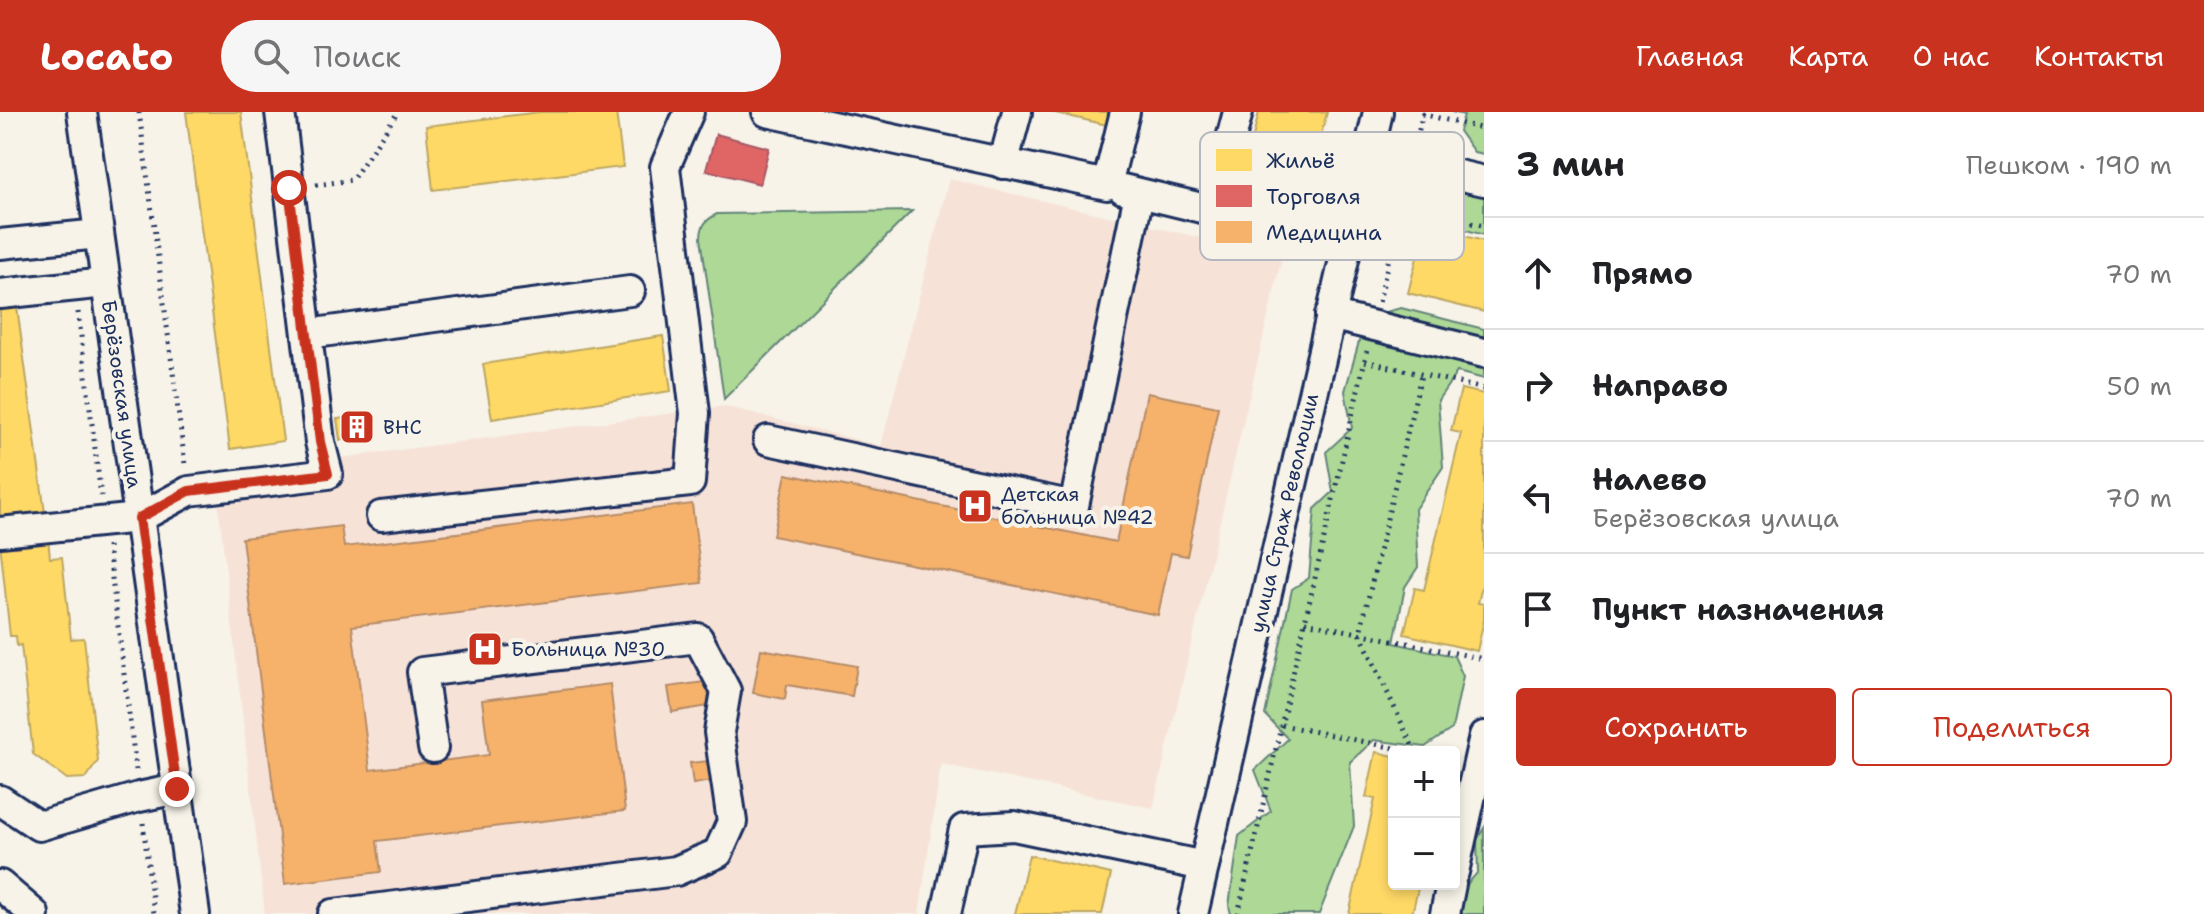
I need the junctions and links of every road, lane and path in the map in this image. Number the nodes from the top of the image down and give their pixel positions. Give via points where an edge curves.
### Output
1 (82, 112) edge
2 (139, 112) edge
3 (280, 112) edge
4 (398, 112) edge
5 (689, 112) edge
6 (767, 112) edge
7 (1017, 112) edge
8 (1125, 112) edge
9 (1238, 112) edge
10 (1378, 112) edge
11 (1422, 114) dead end
12 (811, 117) edge
13 (1484, 129) edge
14 (1233, 132) edge
15 (1373, 132) edge
16 (1003, 164) junction
17 (1464, 176) edge
18 (1484, 181) edge
19 (1107, 185) junction
20 (289, 188) junction
21 (1139, 194) junction
22 (1200, 208) edge
23 (1464, 221) edge
24 (1484, 226) edge
25 (99, 234) junction
26 (0, 244) edge
27 (1342, 260) edge
28 (1389, 260) edge
29 (106, 283) junction
30 (75, 287) junction
31 (630, 291) dead end
32 (0, 294) edge
33 (1330, 315) junction
34 (1373, 326) junction
35 (307, 334) junction
36 (1484, 353) edge
37 (1365, 361) junction
38 (1421, 375) junction
39 (1484, 389) edge
40 (768, 440) dead end
41 (189, 491) junction
42 (381, 516) dead end
43 (139, 518) junction
44 (105, 521) junction
45 (0, 532) edge
46 (1305, 622) junction
47 (1360, 633) junction
48 (1484, 659) edge
49 (1282, 725) junction
50 (1484, 736) edge
51 (1411, 746) edge
52 (1388, 747) edge
53 (433, 748) dead end
54 (177, 789) junction
55 (139, 797) junction
56 (0, 800) edge
57 (1460, 845) edge
58 (1204, 866) junction
59 (0, 885) edge
60 (1450, 890) edge
61 (34, 914) edge
62 (154, 914) edge
63 (195, 914) edge
64 (333, 914) edge
65 (946, 914) edge
66 (1193, 914) edge
67 (1238, 914) edge
68 (1445, 914) edge

1 - 25 street, Берёзовская улица
2 - 41 path
3 - 20 street
4 - 20 path via 352,180
5 - 42 street via 665,167 695,413 690,482
6 - 12 street
7 - 16 street
8 - 19 street
9 - 14 street
10 - 15 street, улица Страж Революции
11 - 13 path
12 - 16 street
16 - 19 street
17 - 18 street
19 - 21 street
20 - 35 street
21 - 22 street
21 - 40 street via 1074,506
23 - 24 path
25 - 26 street
25 - 29 street, Берёзовская улица
27 - 33 street, улица Страж Революции
28 - 34 path
29 - 30 street
29 - 43 street, Берёзовская улица
30 - 32 street
30 - 44 path
31 - 35 street
33 - 34 street
33 - 58 street, улица Страж Революции
34 - 36 street
34 - 37 path
35 - 41 street via 328,474
37 - 38 path
37 - 46 path
38 - 39 path
38 - 47 path
41 - 43 street
43 - 44 street
43 - 54 street, Берёзовская улица
44 - 45 street
44 - 55 path
46 - 47 path
46 - 49 path
47 - 48 path
47 - 51 path
49 - 52 path
49 - 67 path
50 - 57 street
53 - 64 street via 422,672 698,638 726,691 719,732 732,822 718,853 676,871
54 - 55 street
54 - 63 street, Берёзовская улица
55 - 56 street via 39,826
55 - 62 path
58 - 65 street via 1014,826 964,829
58 - 66 street, улица Страж Революции
59 - 61 street
60 - 68 street

